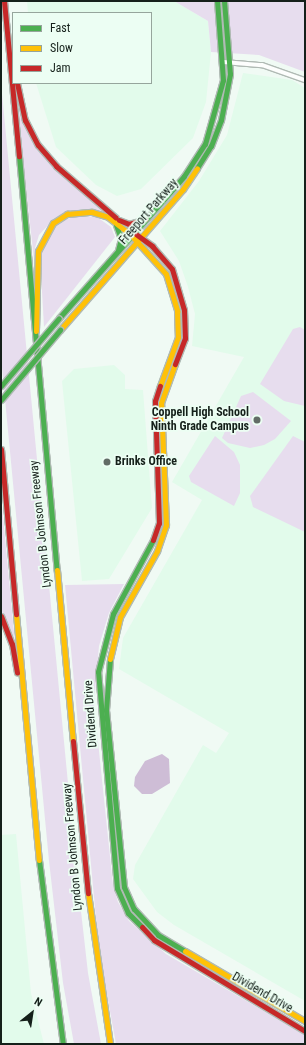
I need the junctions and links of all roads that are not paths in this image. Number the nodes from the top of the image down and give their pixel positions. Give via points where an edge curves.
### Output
1 (217, 1) edge
2 (224, 1) edge
3 (4, 2) edge
4 (12, 52) edge
5 (224, 62) junction
6 (231, 62) junction
7 (305, 80) edge
8 (17, 84) edge
9 (201, 150) junction
10 (207, 154) junction
11 (145, 219) junction
12 (117, 222) junction
13 (132, 234) junction
14 (138, 239) junction
15 (118, 250) junction
16 (36, 367) junction
17 (1, 386) edge
18 (1, 400) edge
19 (155, 401) junction
20 (161, 403) junction
21 (1, 449) edge
22 (165, 463) junction
23 (157, 464) junction
24 (1, 616) edge
25 (26, 732) junction
26 (117, 817) junction
27 (110, 818) junction
28 (305, 1021) edge
29 (305, 1031) edge
30 (63, 1044) edge
31 (110, 1044) edge

1 - 5 main road, Freeport Parkway
2 - 6 main road, Freeport Parkway
3 - 4 main road
3 - 16 main road, Lyndon B Johnson Freeway
5 - 6 street
5 - 9 main road, Freeport Parkway via 218,107
6 - 7 street via 262,65
6 - 10 main road, Freeport Parkway via 221,120
8 - 12 main road via 25,120 38,145 56,166
9 - 10 main road
9 - 11 main road, Freeport Parkway via 184,176
10 - 14 main road, Freeport Parkway via 183,189
11 - 12 main road via 129,224
11 - 13 main road, Freeport Parkway
12 - 13 main road, Dividend Drive
12 - 15 main road via 121,239
12 - 16 main road via 100,214 75,212 53,222 43,236 38,259
13 - 14 main road, Dividend Drive
13 - 15 main road, Freeport Parkway
14 - 18 main road, Freeport Parkway, bridge
14 - 19 main road, Dividend Drive via 166,274 177,311 175,348
14 - 20 main road, Dividend Drive via 172,269 184,310 182,350
15 - 17 main road, Freeport Parkway, bridge
16 - 31 main road, Lyndon B Johnson Freeway via 89,912
19 - 20 main road
19 - 23 main road, Dividend Drive
20 - 22 main road, Dividend Drive
21 - 25 main road
22 - 23 main road
22 - 26 main road, Dividend Drive via 168,512 163,537 120,617 106,673
23 - 27 main road, Dividend Drive via 161,511 156,535 113,614 98,672 97,692
24 - 25 main road via 12,644
25 - 30 main road via 46,933
26 - 27 main road
26 - 28 main road, Dividend Drive via 124,886 141,918 168,941
27 - 29 main road, Dividend Drive via 117,888 135,923 164,947

